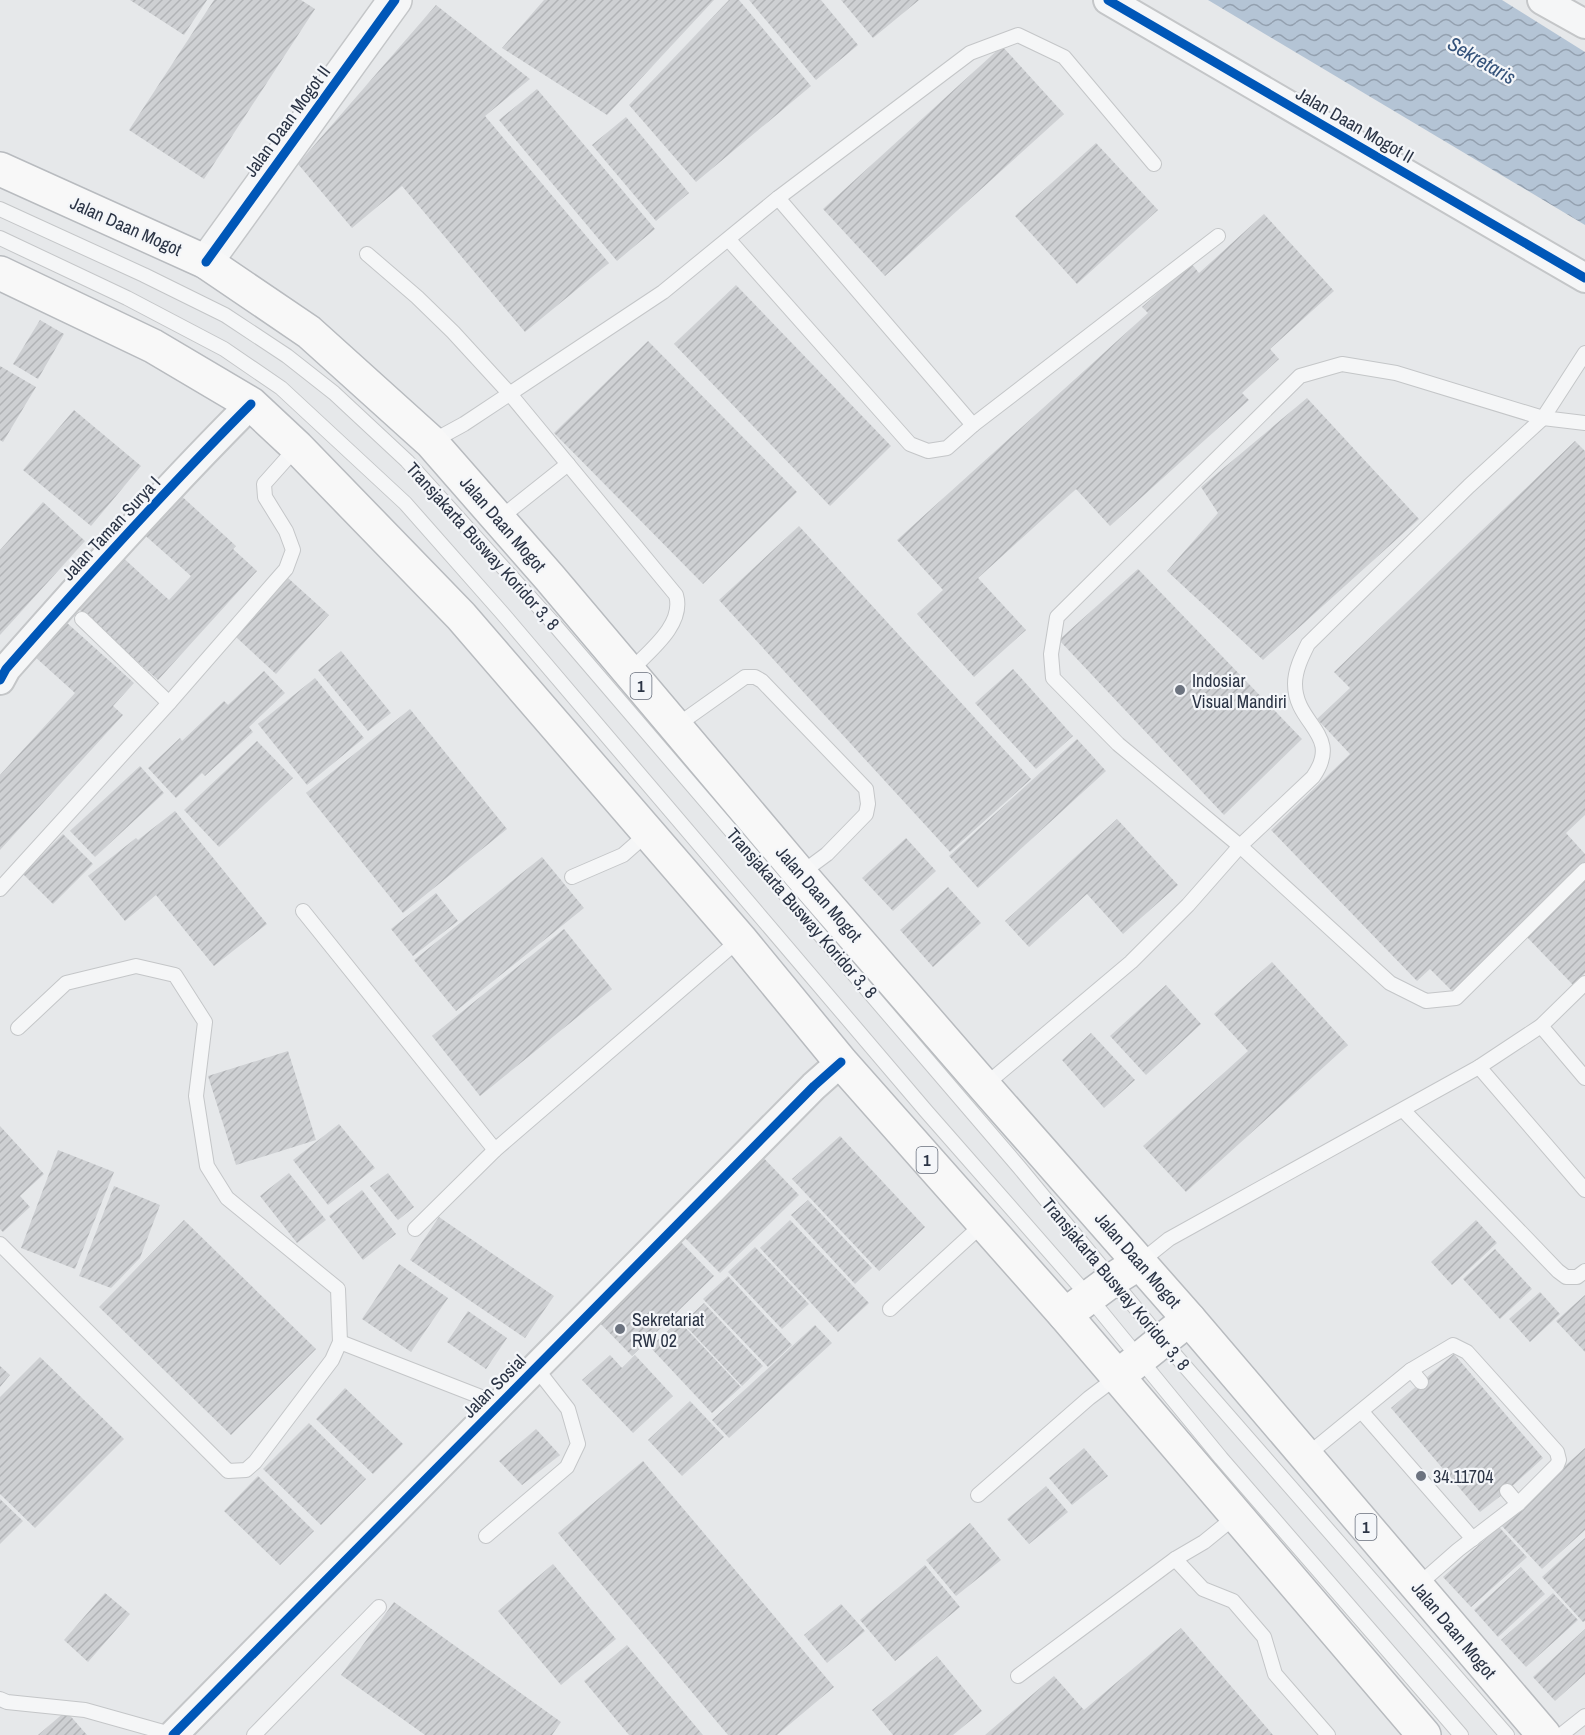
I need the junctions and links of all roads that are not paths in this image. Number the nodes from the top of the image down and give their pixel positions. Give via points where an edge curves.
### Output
1 (395, 0) edge
2 (1108, 0) edge
3 (1542, 0) edge
4 (1585, 24) edge
5 (1154, 164) dead end
6 (0, 169) edge
7 (778, 198) junction
8 (0, 209) edge
9 (1218, 236) dead end
10 (0, 238) edge
11 (729, 240) junction
12 (367, 254) dead end
13 (206, 262) junction
14 (0, 273) edge
15 (1585, 278) edge
16 (1585, 353) edge
17 (510, 394) junction
18 (251, 404) junction
19 (1543, 418) junction
20 (1585, 423) edge
21 (973, 425) junction
22 (431, 442) junction
23 (297, 447) junction
24 (568, 464) junction
25 (499, 519) junction
26 (82, 619) dead end
27 (629, 672) junction
28 (0, 680) edge
29 (168, 703) junction
30 (676, 726) junction
31 (648, 833) junction
32 (1240, 846) junction
33 (1585, 870) edge
34 (800, 874) junction
35 (573, 877) dead end
36 (0, 889) edge
37 (303, 911) dead end
38 (740, 939) junction
39 (1585, 983) edge
40 (1541, 1026) junction
41 (18, 1028) dead end
42 (841, 1062) junction
43 (1479, 1067) junction
44 (1585, 1078) edge
45 (984, 1086) junction
46 (1403, 1110) junction
47 (495, 1150) junction
48 (1585, 1190) edge
49 (983, 1224) junction
50 (415, 1229) dead end
51 (0, 1244) edge
52 (1139, 1263) junction
53 (1585, 1271) edge
54 (1088, 1297) junction
55 (890, 1309) dead end
56 (1189, 1319) junction
57 (340, 1342) junction
58 (1140, 1359) junction
59 (536, 1368) junction
60 (1411, 1370) junction
61 (1421, 1382) dead end
62 (499, 1404) junction
63 (1362, 1412) junction
64 (1306, 1456) junction
65 (1507, 1491) dead end
66 (978, 1495) dead end
67 (1518, 1504) junction
68 (1236, 1515) junction
69 (486, 1536) dead end
70 (1473, 1539) junction
71 (1175, 1559) junction
72 (1417, 1586) junction
73 (379, 1607) dead end
74 (1018, 1676) dead end
75 (0, 1699) edge
76 (1585, 1716) edge
77 (174, 1735) edge
78 (254, 1735) edge
79 (1328, 1735) edge
80 (1424, 1735) edge
81 (1461, 1735) edge
82 (1507, 1735) edge
83 (1544, 1735) edge
84 (1561, 1735) edge

1 - 13 street, Jalan Daan Mogot II
2 - 15 street, Jalan Daan Mogot II
3 - 4 street
5 - 7 lane via 1064,57 1018,34 970,53
6 - 13 highway, Jalan Daan Mogot / 1
7 - 11 lane
7 - 21 lane
8 - 54 lane, Transjakarta Busway Koridor 3, 8 via 225,315 334,393 407,461 560,632 1019,1167
9 - 21 lane
10 - 54 lane, Transjakarta Busway Koridor 3, 8 via 224,349 281,388 405,502
11 - 17 lane via 663,292
11 - 21 lane via 910,444 928,451 947,448
12 - 17 lane via 453,332
13 - 22 highway, Jalan Daan Mogot / 1 via 309,332
14 - 18 highway, 1 via 153,346
16 - 19 lane
17 - 22 lane
17 - 24 lane
18 - 23 highway, 1
18 - 28 street, Jalan Taman Surya I via 65,602
19 - 20 lane
19 - 32 lane via 1308,644 1295,683 1303,714 1321,737 1321,765
19 - 32 lane via 1396,373 1342,364 1300,376 1057,617 1051,654 1053,678 1118,744
22 - 25 highway, Jalan Daan Mogot / 1
23 - 29 lane via 264,484 265,497 293,550 286,569
23 - 31 highway, 1 via 460,616
24 - 25 lane
24 - 27 lane via 676,594 678,608 672,626
25 - 27 highway, Jalan Daan Mogot / 1
26 - 29 lane
27 - 30 highway, Jalan Daan Mogot / 1
29 - 36 lane
30 - 34 highway, Jalan Daan Mogot / 1
30 - 34 lane via 745,677 755,676 866,789 866,814 827,854
31 - 35 lane via 623,855
31 - 38 highway, 1
32 - 33 lane via 1390,983 1426,1001 1456,998
32 - 45 lane via 1131,962
34 - 45 highway, Jalan Daan Mogot / 1
37 - 47 lane
38 - 42 highway, 1
38 - 47 lane
39 - 40 lane
40 - 43 lane
40 - 44 lane
41 - 57 lane via 66,983 136,966 175,975 205,1022 196,1096 207,1166 227,1198 338,1289
42 - 49 highway, 1
42 - 59 street, Jalan Sosial
43 - 46 lane
43 - 48 lane
45 - 52 highway, Jalan Daan Mogot / 1
46 - 52 lane via 1169,1239
46 - 53 lane via 1558,1271 1566,1277 1577,1277
47 - 50 lane
49 - 54 highway, 1
49 - 55 lane
51 - 57 lane via 228,1471 246,1470 255,1462 332,1360
52 - 54 highway
52 - 56 highway, Jalan Daan Mogot / 1
54 - 58 highway, 1
54 - 58 lane, Transjakarta Busway Koridor 3, 8
56 - 58 highway
56 - 64 highway, Jalan Daan Mogot / 1
57 - 62 lane
58 - 66 lane
58 - 68 highway, 1
58 - 81 lane, Transjakarta Busway Koridor 3, 8
58 - 82 lane, Transjakarta Busway Koridor 3, 8
59 - 62 street, Jalan Sosial
59 - 69 lane via 568,1409 578,1444 567,1467
60 - 61 lane
60 - 63 lane
60 - 67 lane via 1454,1345 1467,1352 1557,1452 1557,1465
62 - 77 street, Jalan Sosial
63 - 64 lane
63 - 70 lane
64 - 72 highway, Jalan Daan Mogot / 1
65 - 67 lane
67 - 70 lane
68 - 71 lane via 1204,1542
68 - 80 highway, 1
70 - 72 lane
71 - 74 lane
71 - 79 lane via 1203,1589 1233,1601 1264,1637 1275,1674
72 - 83 highway, Jalan Daan Mogot / 1
73 - 78 lane
75 - 77 lane via 86,1710
76 - 84 lane

